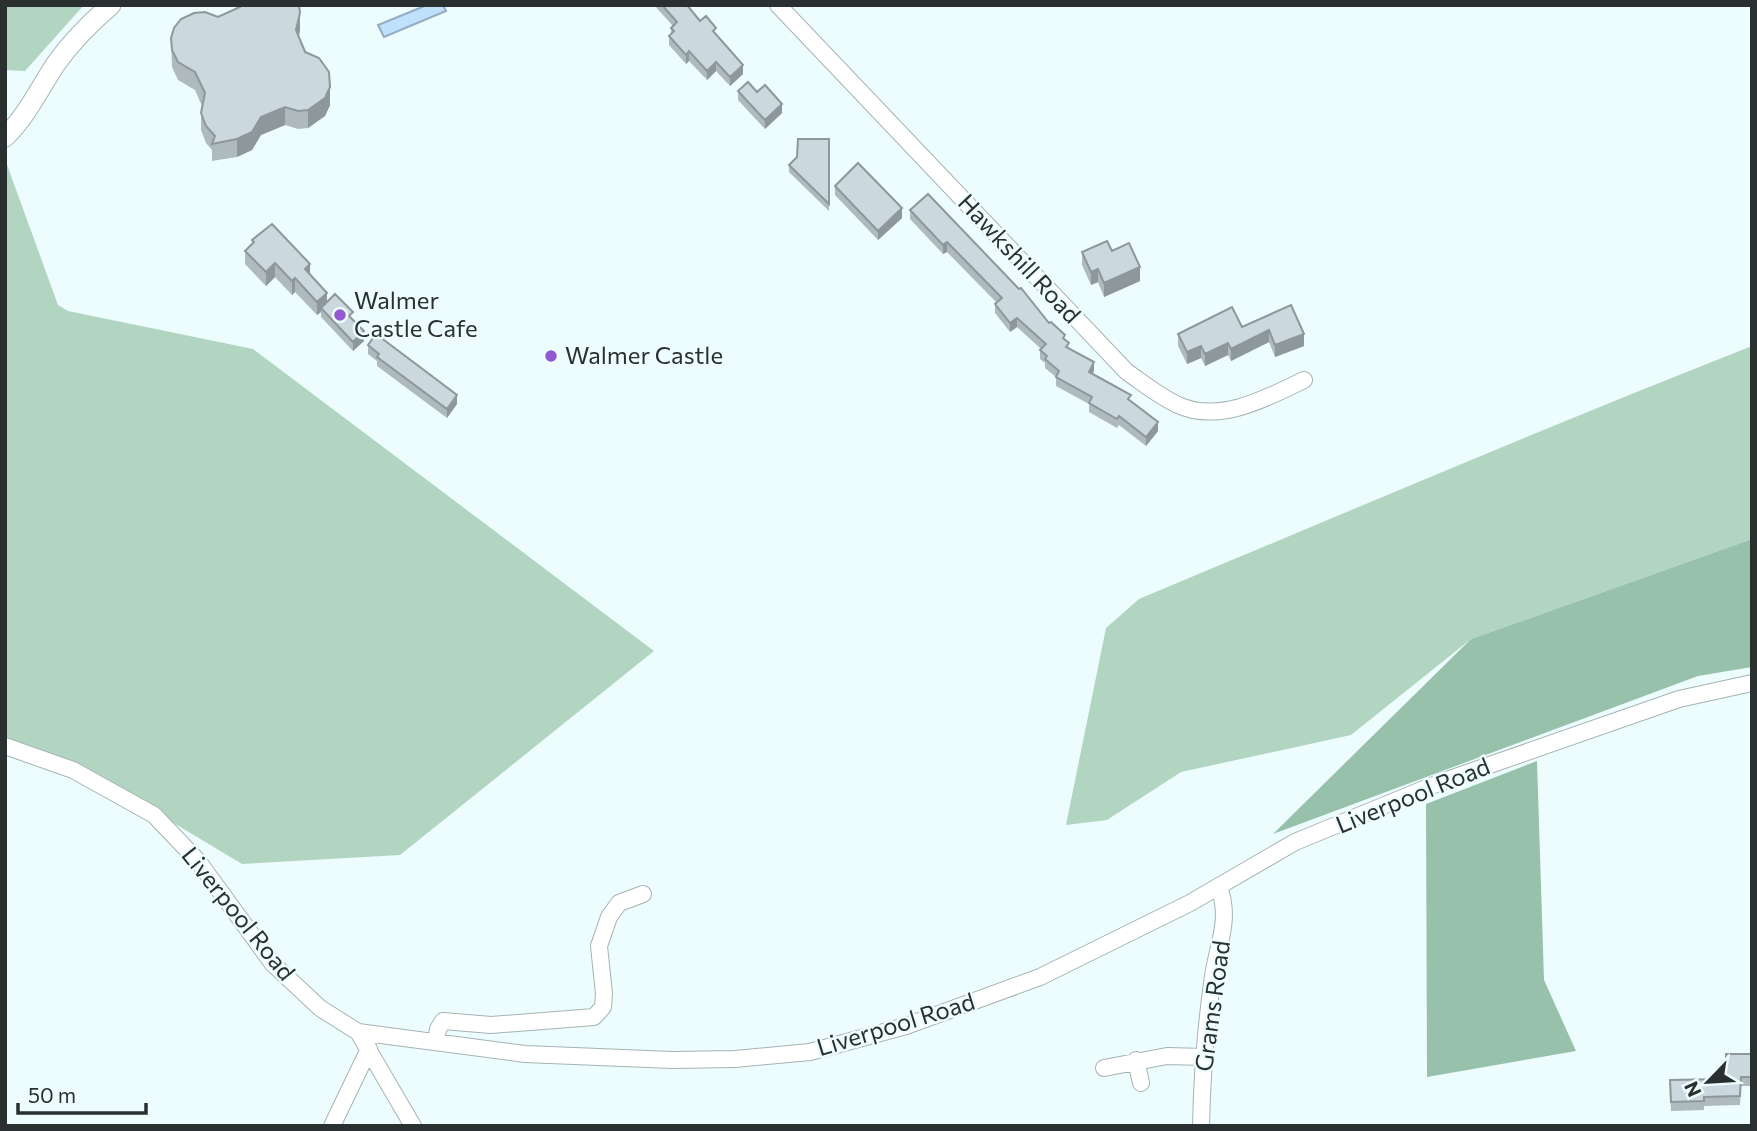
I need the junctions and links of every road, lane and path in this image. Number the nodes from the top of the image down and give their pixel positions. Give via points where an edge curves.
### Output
1 (111, 5) edge
2 (778, 5) edge
3 (5, 137) edge
4 (1304, 380) dead end
5 (1752, 683) edge
6 (5, 746) edge
7 (1219, 887) junction
8 (643, 894) dead end
9 (358, 1032) junction
10 (436, 1042) junction
11 (369, 1049) junction
12 (1205, 1057) junction
13 (1136, 1060) junction
14 (1104, 1068) dead end
15 (1141, 1083) dead end
16 (332, 1126) edge
17 (413, 1126) edge
18 (1201, 1126) edge

1 - 3 street via 74,41
2 - 4 street, Hawkshill Road via 1127,372 1178,405 1196,410 1227,410 1263,400
5 - 7 street, Liverpool Road via 1679,699 1441,782 1295,842
6 - 9 street, Liverpool Road via 73,770 154,816 198,861 273,964 320,1008
7 - 10 street, Liverpool Road via 1040,977 906,1026 810,1052 672,1060 525,1054
7 - 12 street, Grams Road via 1225,923 1213,975
8 - 10 street via 619,903 609,917 599,946 603,1007 594,1017 491,1025 443,1021
9 - 10 street, Liverpool Road
9 - 11 street
11 - 16 street
11 - 17 street
12 - 13 street
12 - 18 street, Grams Road
13 - 14 street
13 - 15 street

